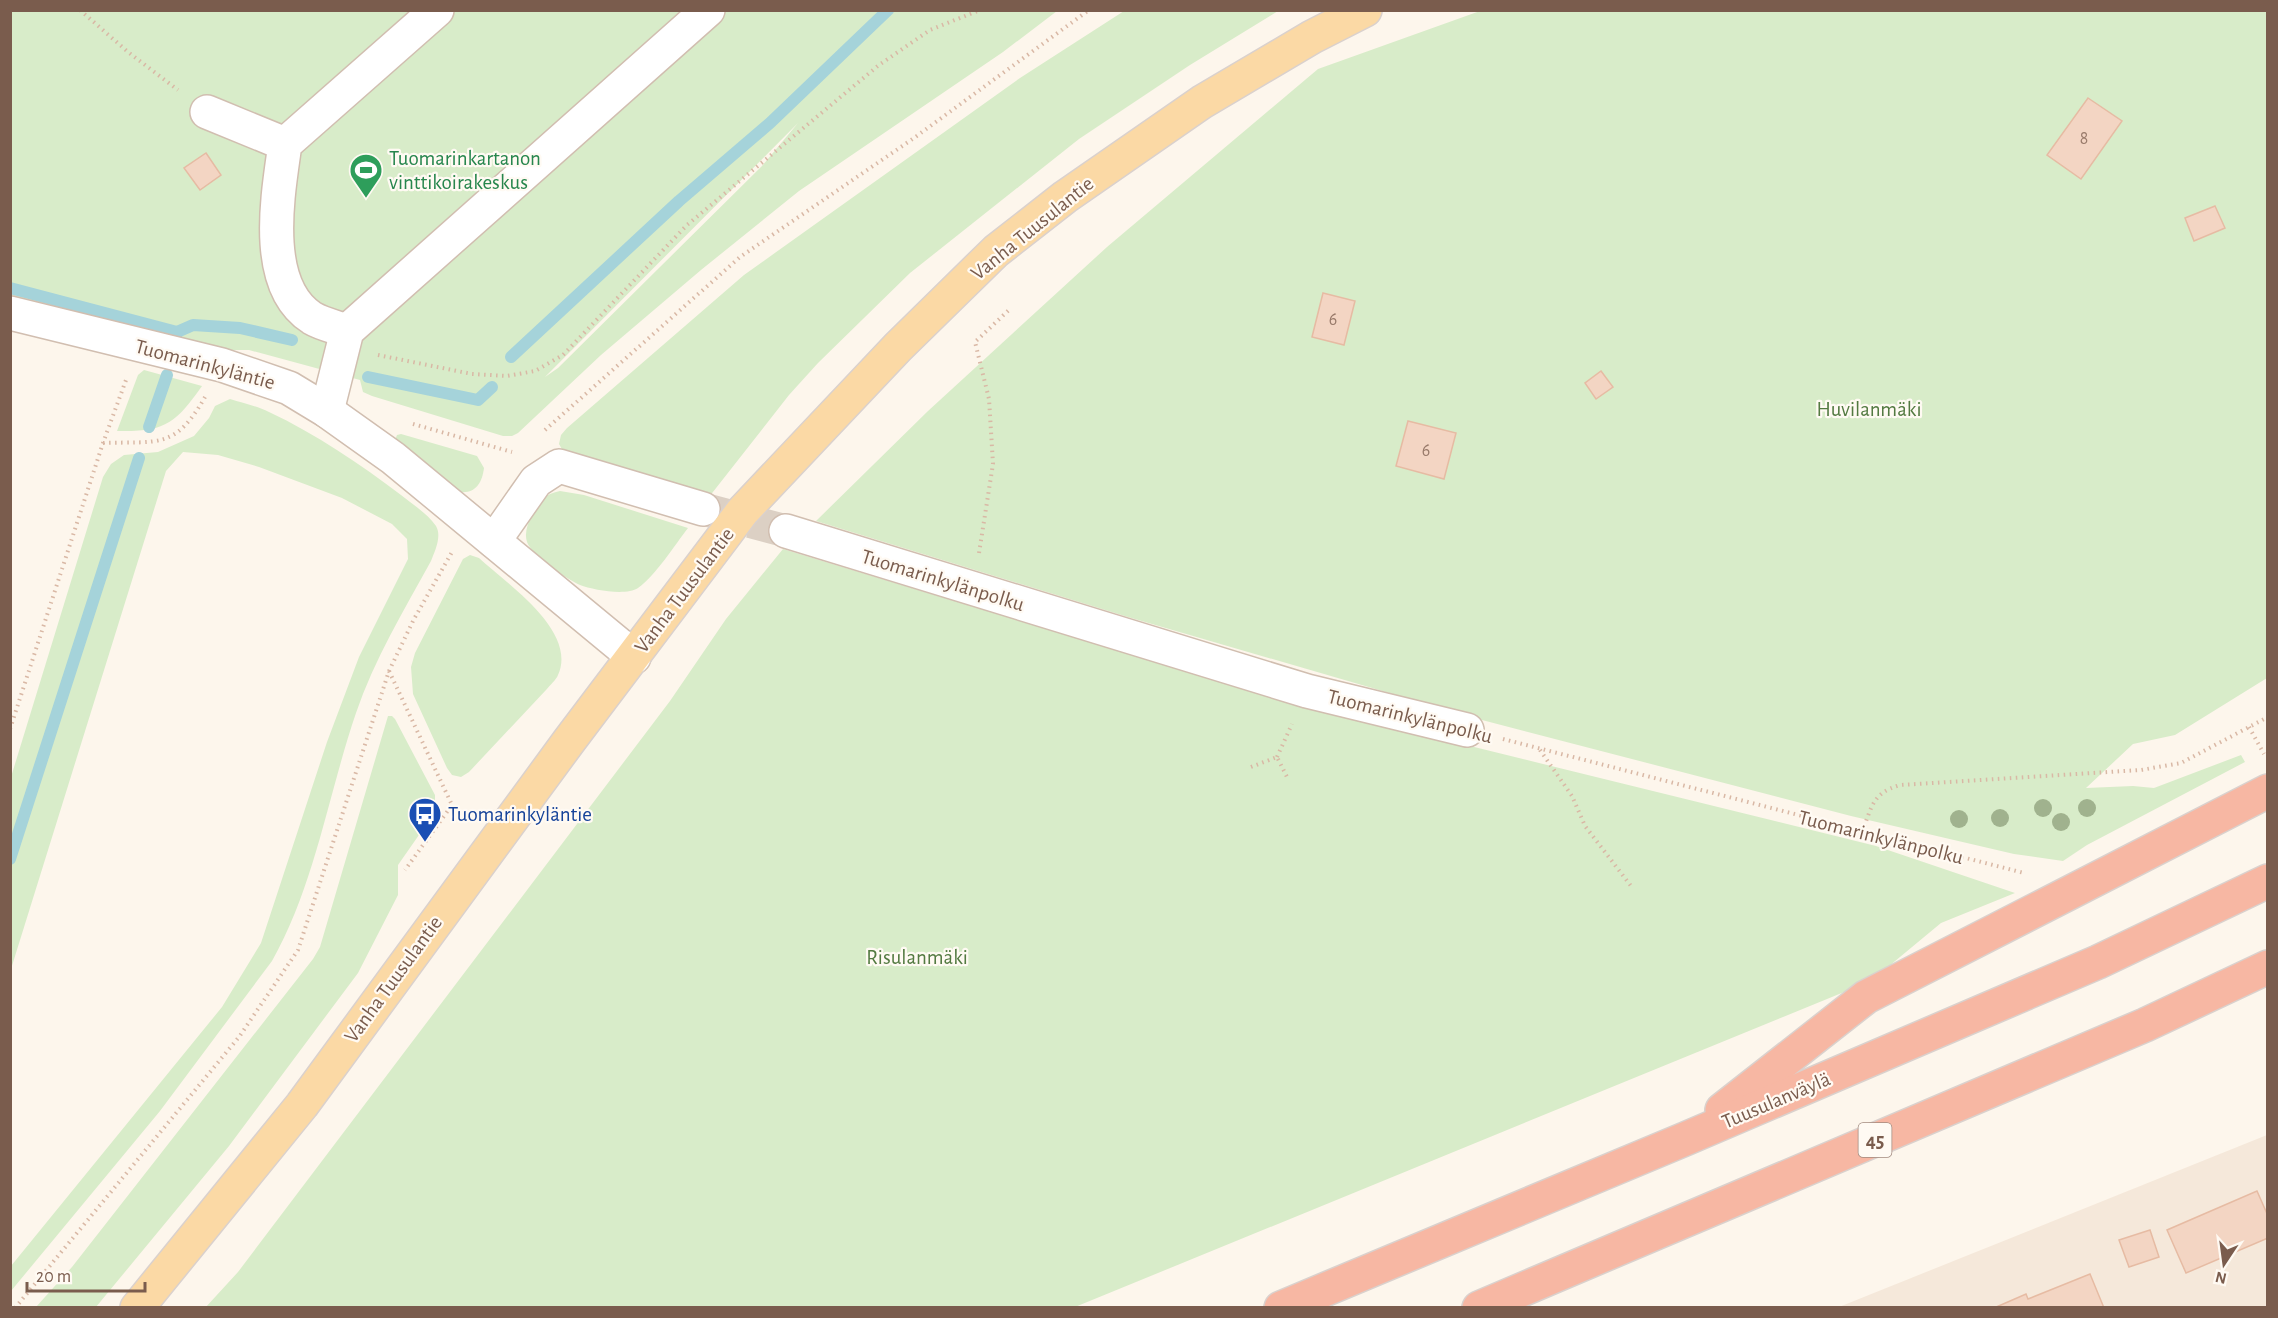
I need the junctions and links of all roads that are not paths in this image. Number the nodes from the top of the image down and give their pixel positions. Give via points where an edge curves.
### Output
1 (437, 10) edge
2 (708, 10) edge
3 (1365, 10) edge
4 (207, 112) road end
5 (285, 144) junction
6 (10, 313) edge
7 (345, 340) junction
8 (327, 411) junction
9 (703, 509) tunnel mouth
10 (786, 531) tunnel mouth
11 (494, 541) junction
12 (634, 657) junction
13 (1467, 730) road end
14 (2268, 791) edge
15 (2268, 881) edge
16 (2268, 967) edge
17 (1685, 1139) junction
18 (137, 1308) edge
19 (1281, 1308) edge
20 (1479, 1308) edge

1 - 5 street
2 - 7 street
3 - 12 main road, Vanha Tuusulantie via 1202,102 1065,197 996,251 898,347 742,512
4 - 5 street
5 - 7 street via 276,225 285,281 297,304
6 - 8 street, Tuomarinkyläntie via 222,365 289,388
7 - 8 street
8 - 11 street, Tuomarinkyläntie via 393,458
9 - 11 street via 559,466 536,481
10 - 13 street, Tuomarinkylänpolku via 1307,691
11 - 12 street, Tuomarinkyläntie
12 - 18 main road, Vanha Tuusulantie via 302,1105
14 - 17 highway via 1866,997
15 - 17 highway, Tuusulanväylä via 2098,962
16 - 20 highway, 45 via 2145,1025
17 - 19 highway, Tuusulanväylä

